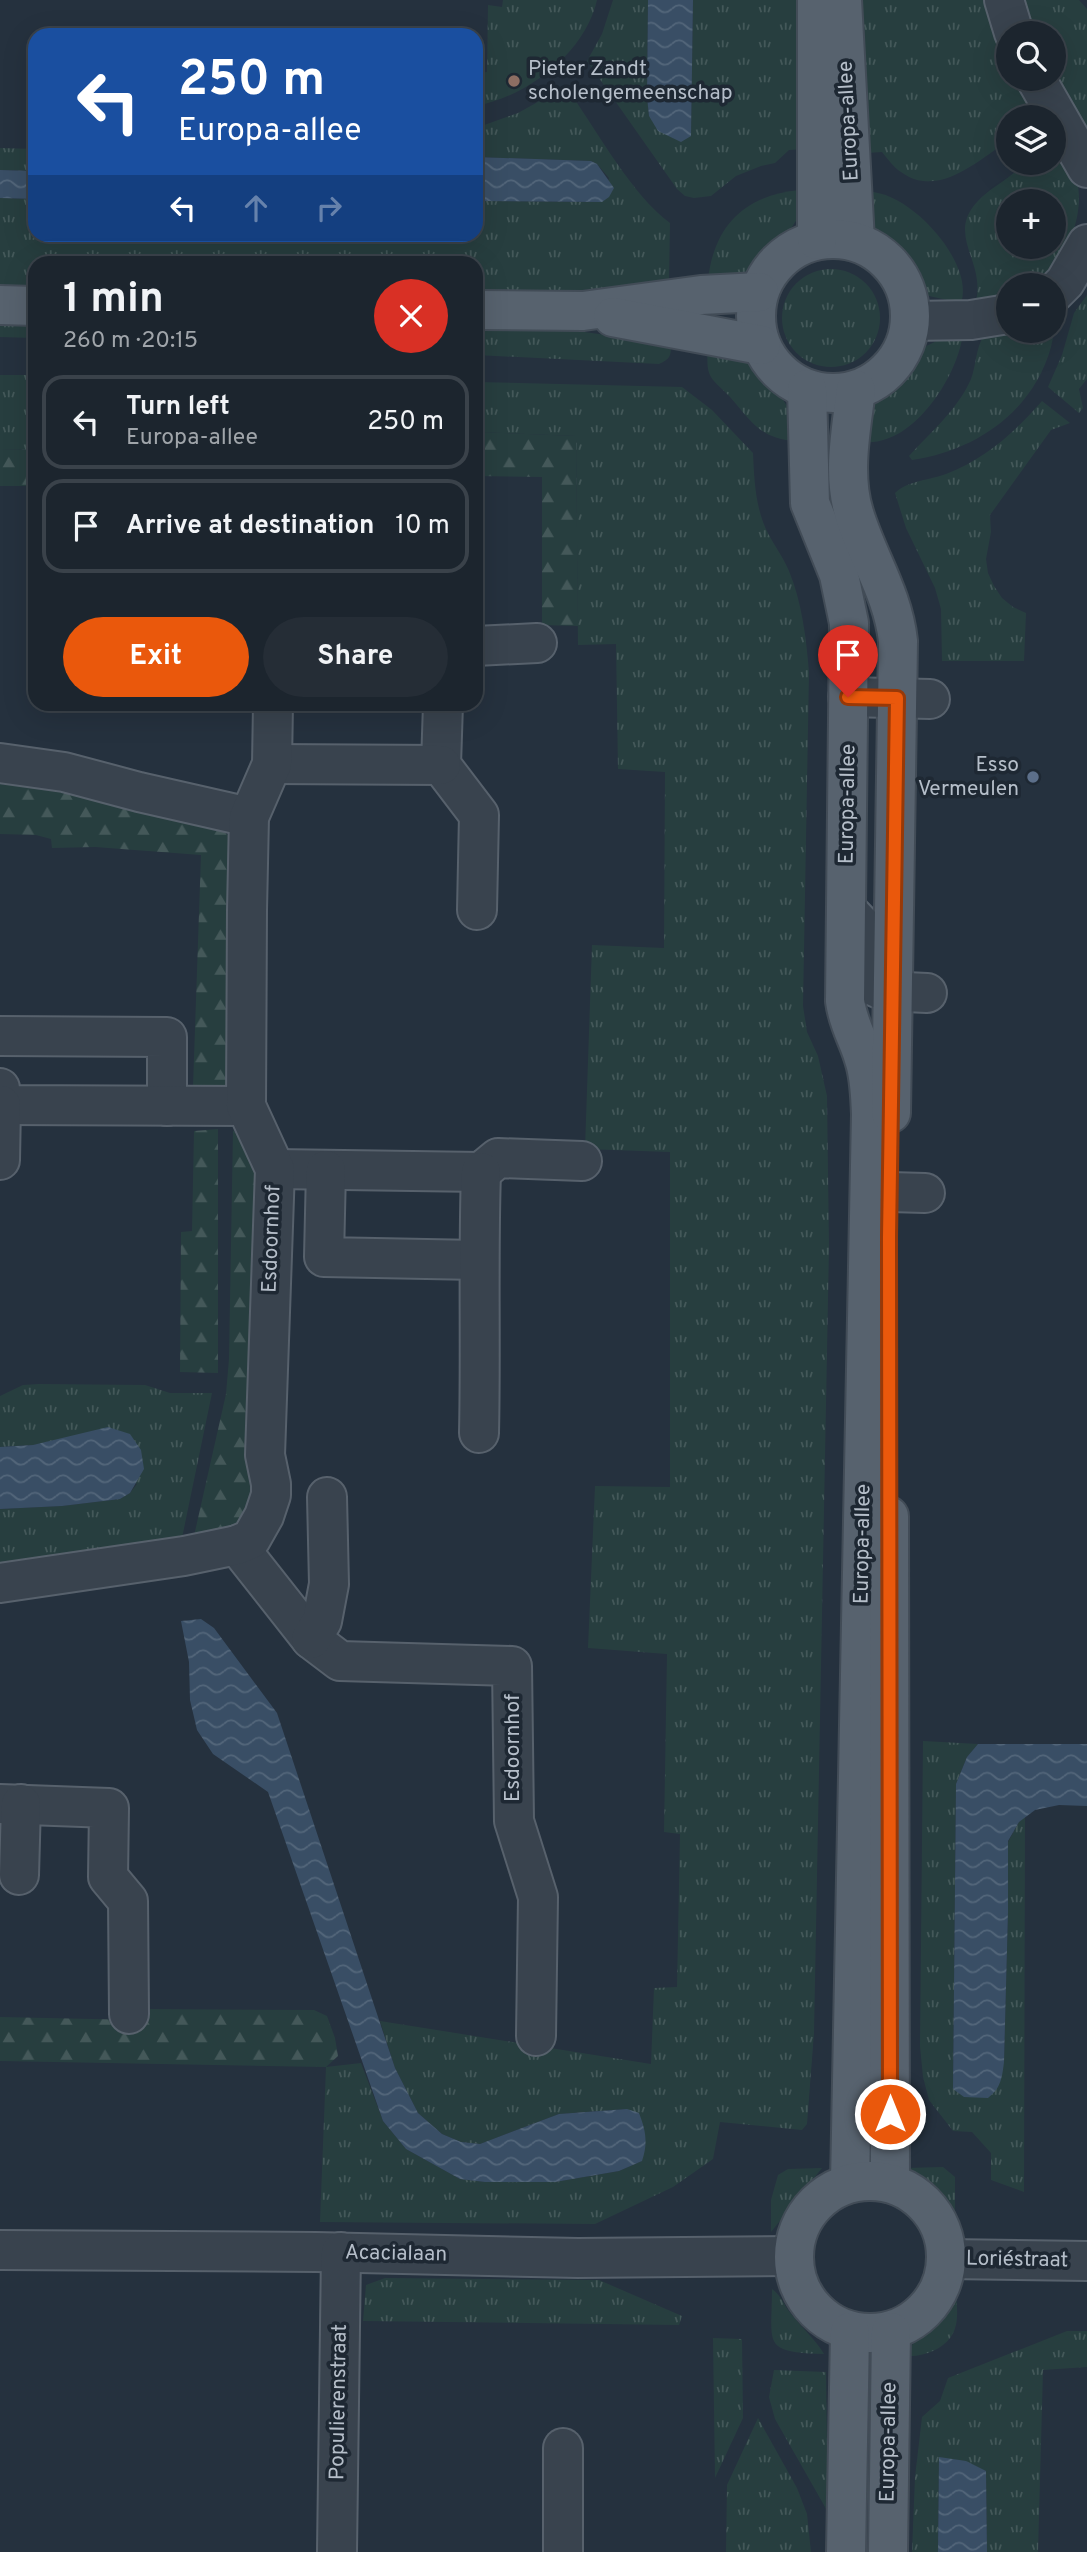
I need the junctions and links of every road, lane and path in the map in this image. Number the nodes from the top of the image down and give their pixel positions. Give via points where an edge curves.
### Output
1 (817, 0) edge
2 (842, 0) edge
3 (1004, 0) edge
4 (1010, 21) edge
5 (1043, 91) edge
6 (1087, 168) edge
7 (817, 240) junction
8 (855, 241) junction
9 (1087, 244) edge
10 (1066, 280) edge
11 (758, 292) junction
12 (0, 305) edge
13 (28, 306) edge
14 (483, 310) edge
15 (583, 311) junction
16 (996, 316) edge
17 (911, 321) junction
18 (761, 345) junction
19 (807, 389) junction
20 (856, 390) junction
21 (537, 643) dead end
22 (483, 646) edge
23 (848, 697) junction
24 (914, 698) junction
25 (273, 711) edge
26 (443, 711) edge
27 (0, 763) edge
28 (272, 764) junction
29 (441, 765) junction
30 (249, 817) junction
31 (477, 910) dead end
32 (856, 920) junction
33 (910, 992) junction
34 (0, 1036) edge
35 (1, 1096) edge
36 (167, 1106) junction
37 (246, 1106) junction
38 (0, 1160) edge
39 (582, 1161) dead end
40 (275, 1169) junction
41 (326, 1170) junction
42 (481, 1172) junction
43 (478, 1260) junction
44 (479, 1433) dead end
45 (327, 1497) dead end
46 (237, 1545) junction
47 (0, 1583) edge
48 (311, 1639) junction
49 (10, 1804) edge
50 (19, 1875) dead end
51 (129, 2014) dead end
52 (536, 2036) dead end
53 (849, 2183) junction
54 (890, 2183) junction
55 (0, 2250) edge
56 (341, 2252) junction
57 (793, 2256) junction
58 (947, 2259) junction
59 (1087, 2261) edge
60 (850, 2332) junction
61 (891, 2332) junction
62 (564, 2448) dead end
63 (337, 2552) edge
64 (563, 2552) edge
65 (846, 2552) edge
66 (888, 2552) edge

1 - 7 main road, Europa-allee
2 - 8 main road, Europa-allee
3 - 4 street
5 - 6 street
7 - 8 main road
7 - 11 main road via 794,249 775,264
8 - 17 main road via 892,266 907,292
9 - 10 street
11 - 15 main road
11 - 18 main road via 756,328
12 - 13 main road
14 - 15 main road
15 - 18 main road
16 - 17 street
17 - 20 main road via 894,364
18 - 19 main road via 779,372
19 - 20 main road
19 - 23 main road, Europa-allee via 808,487 848,609
20 - 24 main road, Europa-allee via 849,487 860,532 894,613
21 - 22 street
23 - 24 street
23 - 32 main road, Europa-allee
24 - 33 main road, Europa-allee
25 - 28 street, Esdoornhof
26 - 29 street
27 - 30 street via 64,772
28 - 29 street
28 - 30 street, Esdoornhof
29 - 31 street via 479,815
30 - 37 street, Esdoornhof
32 - 33 street via 870,982 878,989
32 - 53 main road, Europa-allee via 846,1010 867,1070 871,1114
33 - 54 main road, Europa-allee
34 - 36 street via 167,1037
35 - 36 street
35 - 38 street
36 - 37 street
37 - 40 street, Esdoornhof
39 - 42 street, Esdoornhof via 498,1158
40 - 41 street, Esdoornhof
40 - 46 street, Esdoornhof via 265,1455 271,1495 251,1539
41 - 42 street, Esdoornhof
41 - 43 street via 324,1257
42 - 43 street
43 - 44 street
45 - 48 street via 329,1584 322,1621
46 - 47 street
46 - 48 street, Esdoornhof
48 - 52 street, Esdoornhof via 340,1661 512,1667 514,1821 538,1897
49 - 50 street
49 - 51 street via 109,1808 108,1877 128,1901
53 - 54 main road
53 - 57 main road via 827,2193 809,2210 797,2231
54 - 58 main road via 920,2199 940,2226
55 - 56 street, Acacialaan
56 - 57 street, Acacialaan via 578,2258
56 - 63 street, Populierenstraat
57 - 60 main road via 797,2281 808,2303 827,2321
58 - 59 street, Loriéstraat
58 - 61 main road via 939,2291 920,2316
60 - 61 main road
60 - 65 main road, Europa-allee
61 - 66 main road, Europa-allee
62 - 64 street

